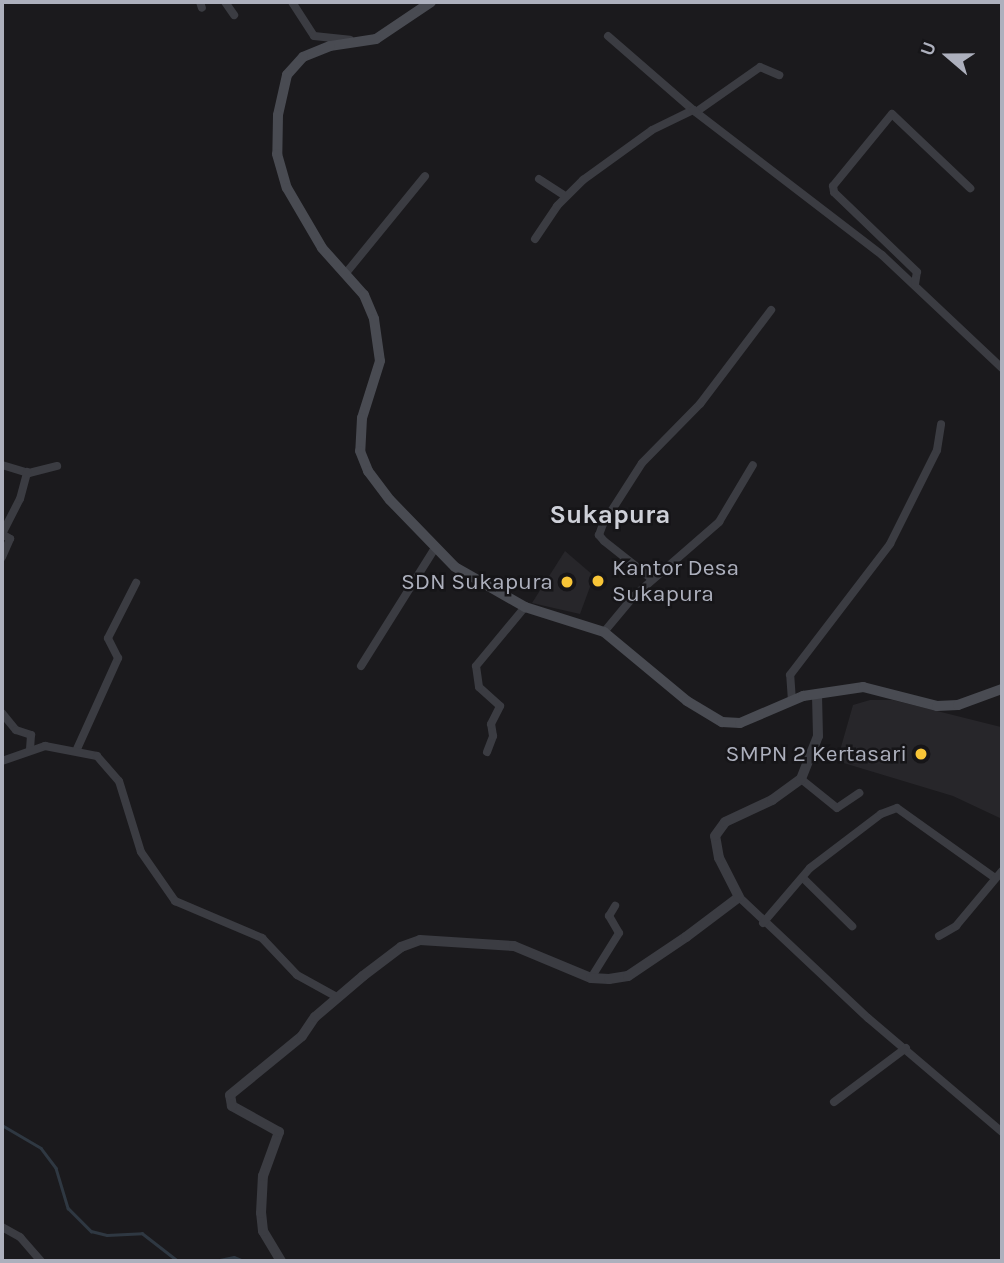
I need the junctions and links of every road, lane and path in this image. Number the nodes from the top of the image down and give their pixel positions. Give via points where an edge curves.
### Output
1 (225, 2) edge
2 (292, 2) edge
3 (431, 2) edge
4 (234, 15) dead end
5 (608, 36) dead end
6 (359, 44) junction
7 (779, 75) dead end
8 (694, 111) junction
9 (425, 176) dead end
10 (539, 179) dead end
11 (970, 188) dead end
12 (565, 196) junction
13 (535, 239) dead end
14 (346, 274) junction
15 (915, 284) junction
16 (771, 310) dead end
17 (1002, 368) edge
18 (941, 424) dead end
19 (2, 465) edge
20 (753, 465) dead end
21 (57, 467) dead end
22 (27, 472) junction
23 (435, 548) junction
24 (2, 556) edge
25 (652, 579) junction
26 (136, 583) dead end
27 (525, 607) junction
28 (604, 632) junction
29 (361, 666) dead end
30 (1002, 689) edge
31 (817, 694) junction
32 (792, 701) junction
33 (2, 713) edge
34 (30, 749) junction
35 (77, 749) junction
36 (487, 752) dead end
37 (2, 761) edge
38 (801, 779) junction
39 (859, 793) dead end
40 (1002, 871) edge
41 (803, 878) junction
42 (995, 878) junction
43 (740, 897) junction
44 (615, 906) dead end
45 (763, 923) junction
46 (852, 926) dead end
47 (939, 936) dead end
48 (591, 978) junction
49 (337, 998) junction
50 (906, 1048) junction
51 (834, 1102) dead end
52 (1002, 1132) edge
53 (2, 1227) edge
54 (41, 1261) edge
55 (281, 1261) edge

1 - 4 street
2 - 6 street via 314,36
3 - 6 main road via 392,31
5 - 8 street
6 - 14 main road via 312,52 295,64 283,89 277,133 276,154 295,205 322,248
7 - 8 street via 760,67
8 - 12 street via 652,130
8 - 15 street
9 - 14 street
10 - 12 street
11 - 15 street via 892,114 833,186 917,272
12 - 13 street
14 - 23 main road via 364,295 380,338 378,372 359,433 363,461 390,500
15 - 17 street
16 - 25 street via 700,404 642,463 603,524 599,535 604,541
18 - 32 street via 937,450 890,544 790,675
19 - 22 street
20 - 25 street via 719,522
21 - 22 street
22 - 24 street via 20,499 2,534 10,539
23 - 27 main road via 455,567
23 - 29 street
25 - 28 street
26 - 35 street via 108,638 118,658
27 - 28 main road via 576,619
27 - 36 street via 477,666 479,687 499,706
28 - 32 main road via 687,701 722,722 740,723
30 - 31 main road via 947,706 874,688
31 - 32 main road
31 - 38 street via 818,736
33 - 34 street via 16,730 31,735
34 - 35 street
34 - 37 street
35 - 49 street via 97,756 113,771 141,852 175,901 262,938 297,975
38 - 39 street via 835,807
38 - 43 street via 772,800 725,822 715,836 719,858
40 - 42 street
41 - 42 street via 838,846 881,814 897,808
41 - 45 street
41 - 46 street
42 - 47 street via 956,926
43 - 45 street
43 - 48 street via 628,976
44 - 48 street via 609,916 620,933
45 - 50 street
48 - 49 street via 514,946 420,940 401,947
49 - 55 street via 302,1036 228,1099 232,1106 279,1132 263,1176 261,1213 263,1231
50 - 51 street
50 - 52 street
53 - 54 street via 20,1237

